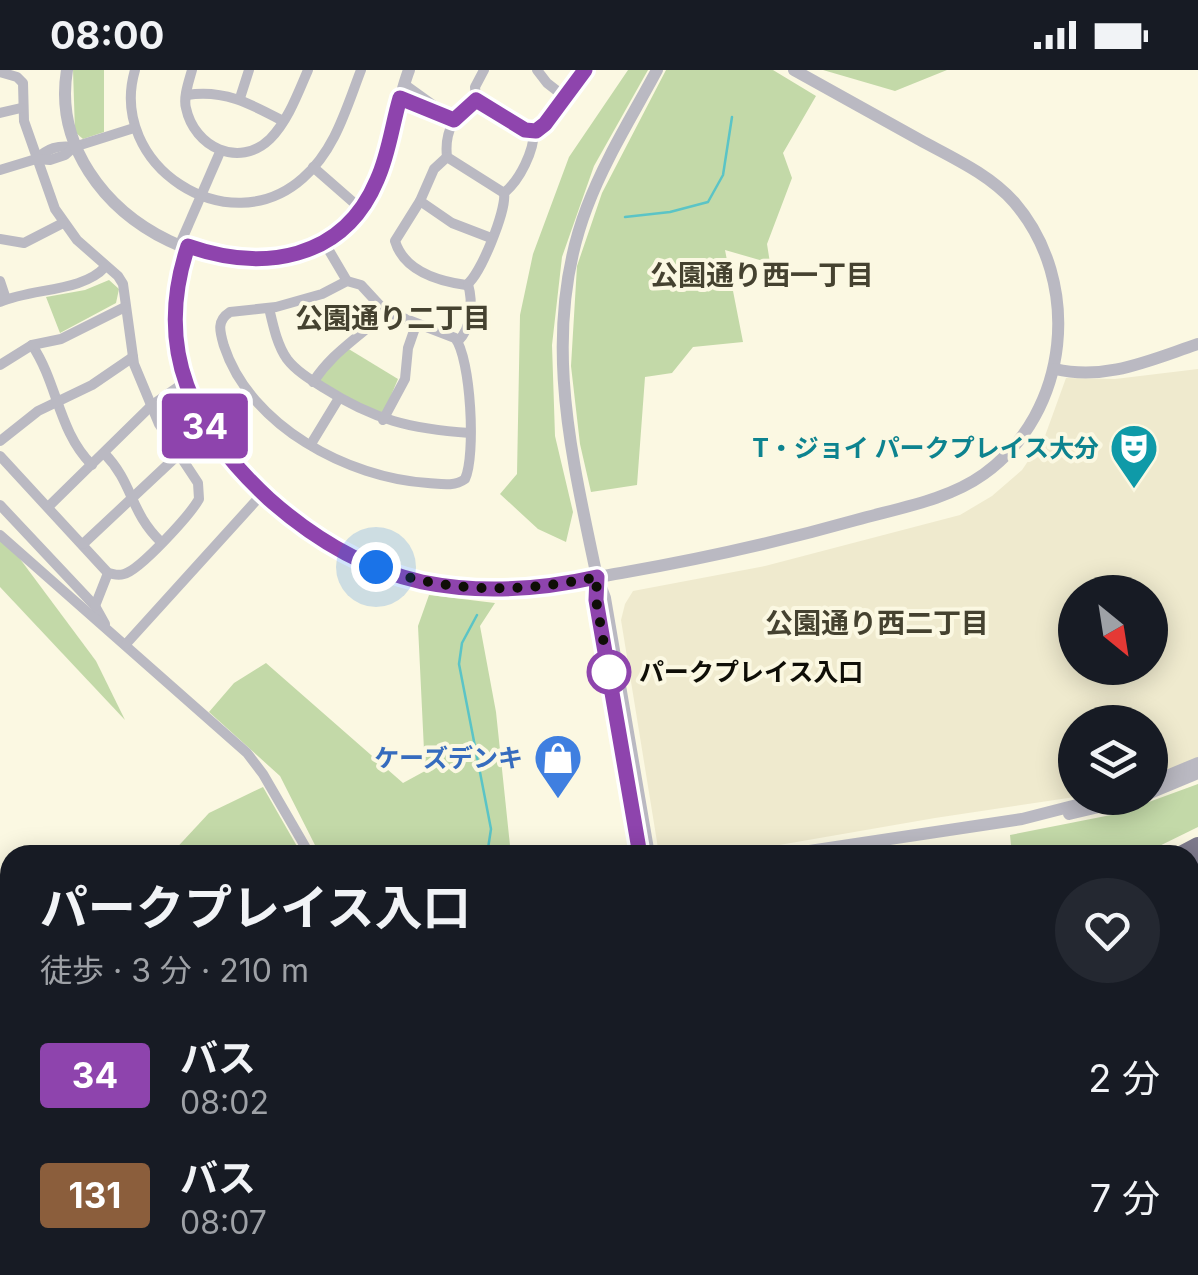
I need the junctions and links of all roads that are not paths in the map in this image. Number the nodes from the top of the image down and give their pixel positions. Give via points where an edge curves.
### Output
1 (67, 70) edge
2 (135, 70) edge
3 (192, 70) edge
4 (249, 70) edge
5 (308, 70) edge
6 (361, 70) edge
7 (484, 70) edge
8 (537, 70) edge
9 (585, 70) edge
10 (658, 70) edge
11 (794, 70) edge
12 (0, 72) edge
13 (404, 84) edge
14 (186, 95) junction
15 (565, 97) junction
16 (240, 98) junction
17 (476, 100) junction
18 (22, 108) junction
19 (0, 112) edge
20 (454, 120) junction
21 (283, 121) junction
22 (134, 128) junction
23 (534, 131) junction
24 (74, 147) junction
25 (220, 152) junction
26 (447, 157) junction
27 (36, 159) junction
28 (313, 167) junction
29 (0, 170) edge
30 (504, 193) junction
31 (201, 195) junction
32 (420, 201) junction
33 (362, 206) junction
34 (63, 223) junction
35 (491, 238) junction
36 (0, 239) edge
37 (324, 242) junction
38 (184, 245) junction
39 (105, 268) junction
40 (347, 280) junction
41 (0, 281) edge
42 (468, 284) junction
43 (3, 300) edge
44 (125, 307) junction
45 (268, 308) junction
46 (385, 311) junction
47 (416, 325) junction
48 (458, 341) junction
49 (1198, 344) edge
50 (32, 345) junction
51 (132, 357) junction
52 (0, 364) edge
53 (1055, 369) junction
54 (185, 382) junction
55 (313, 382) junction
56 (339, 398) junction
57 (57, 402) junction
58 (151, 406) junction
59 (383, 420) junction
60 (470, 433) junction
61 (0, 441) edge
62 (312, 444) junction
63 (104, 454) junction
64 (178, 455) junction
65 (0, 456) edge
66 (92, 465) junction
67 (263, 493) junction
68 (130, 500) junction
69 (0, 505) edge
70 (48, 507) junction
71 (0, 535) edge
72 (162, 542) junction
73 (83, 544) junction
74 (108, 573) junction
75 (597, 577) junction
76 (95, 606) junction
77 (108, 631) junction
78 (126, 644) junction
79 (1198, 763) edge
80 (1198, 773) edge
81 (1168, 776) edge
82 (1168, 786) edge
83 (1058, 809) edge
84 (1058, 815) edge
85 (1022, 818) junction
86 (304, 845) edge
87 (638, 845) edge
88 (647, 845) edge
89 (848, 845) edge
90 (897, 845) edge

1 - 24 street
2 - 22 street
3 - 14 street
4 - 16 street
5 - 21 street
6 - 28 street via 337,132
7 - 17 street
8 - 15 street
9 - 15 street
10 - 75 street via 589,200 562,308 564,406
11 - 53 street via 976,171 1012,200 1054,282
12 - 18 street via 23,83
13 - 20 street
13 - 33 street via 382,168
14 - 16 street
14 - 25 street via 194,130
15 - 23 street
16 - 21 street
17 - 20 street
17 - 23 street
18 - 19 street
18 - 27 street
20 - 26 street
21 - 25 street via 268,142
22 - 24 street
22 - 31 street via 163,173
23 - 30 street via 532,148
24 - 27 street via 50,160
24 - 38 street via 128,218
25 - 31 street
26 - 30 street
26 - 32 street
27 - 29 street
27 - 34 street
28 - 31 street via 272,196 249,202
28 - 33 street
30 - 35 street
31 - 38 street
32 - 35 street
32 - 42 street via 396,235 398,250 428,276
33 - 37 street
34 - 36 street via 24,244
34 - 39 street
35 - 42 street via 479,274
37 - 38 street via 285,258 251,261
37 - 40 street
38 - 54 street via 175,299
39 - 43 street via 86,282
39 - 44 street via 118,276
40 - 45 street
40 - 46 street
41 - 43 street
42 - 48 street via 467,330
44 - 50 street via 60,339
44 - 51 street
45 - 55 street via 280,348
45 - 62 street via 223,317 225,348 270,416
46 - 47 street
46 - 55 street via 332,354
47 - 48 street
47 - 59 street via 405,379
48 - 60 street
49 - 53 street via 1109,372
50 - 52 street
50 - 57 street
51 - 57 street
51 - 58 street
53 - 75 street via 1022,436 985,474 960,488 756,548
54 - 58 street
54 - 67 street via 215,442
55 - 56 street
56 - 59 street
56 - 62 street
57 - 61 street
57 - 66 street via 73,443
58 - 63 street
58 - 64 street
59 - 60 street
60 - 62 street via 468,474 454,485 368,472
63 - 66 street
63 - 68 street via 126,479
64 - 68 street
64 - 72 street via 198,483 200,499
65 - 70 street
66 - 70 street
67 - 75 street via 336,548 420,581 512,590
67 - 78 street
68 - 72 street
68 - 73 street
69 - 76 street
70 - 73 street
71 - 77 street
72 - 74 street via 128,572
73 - 74 street
74 - 76 street
75 - 87 street
75 - 88 street
76 - 77 street
77 - 78 street
78 - 86 street via 247,753
79 - 81 street
80 - 82 street
83 - 85 street
84 - 85 street
85 - 89 street
85 - 90 street

